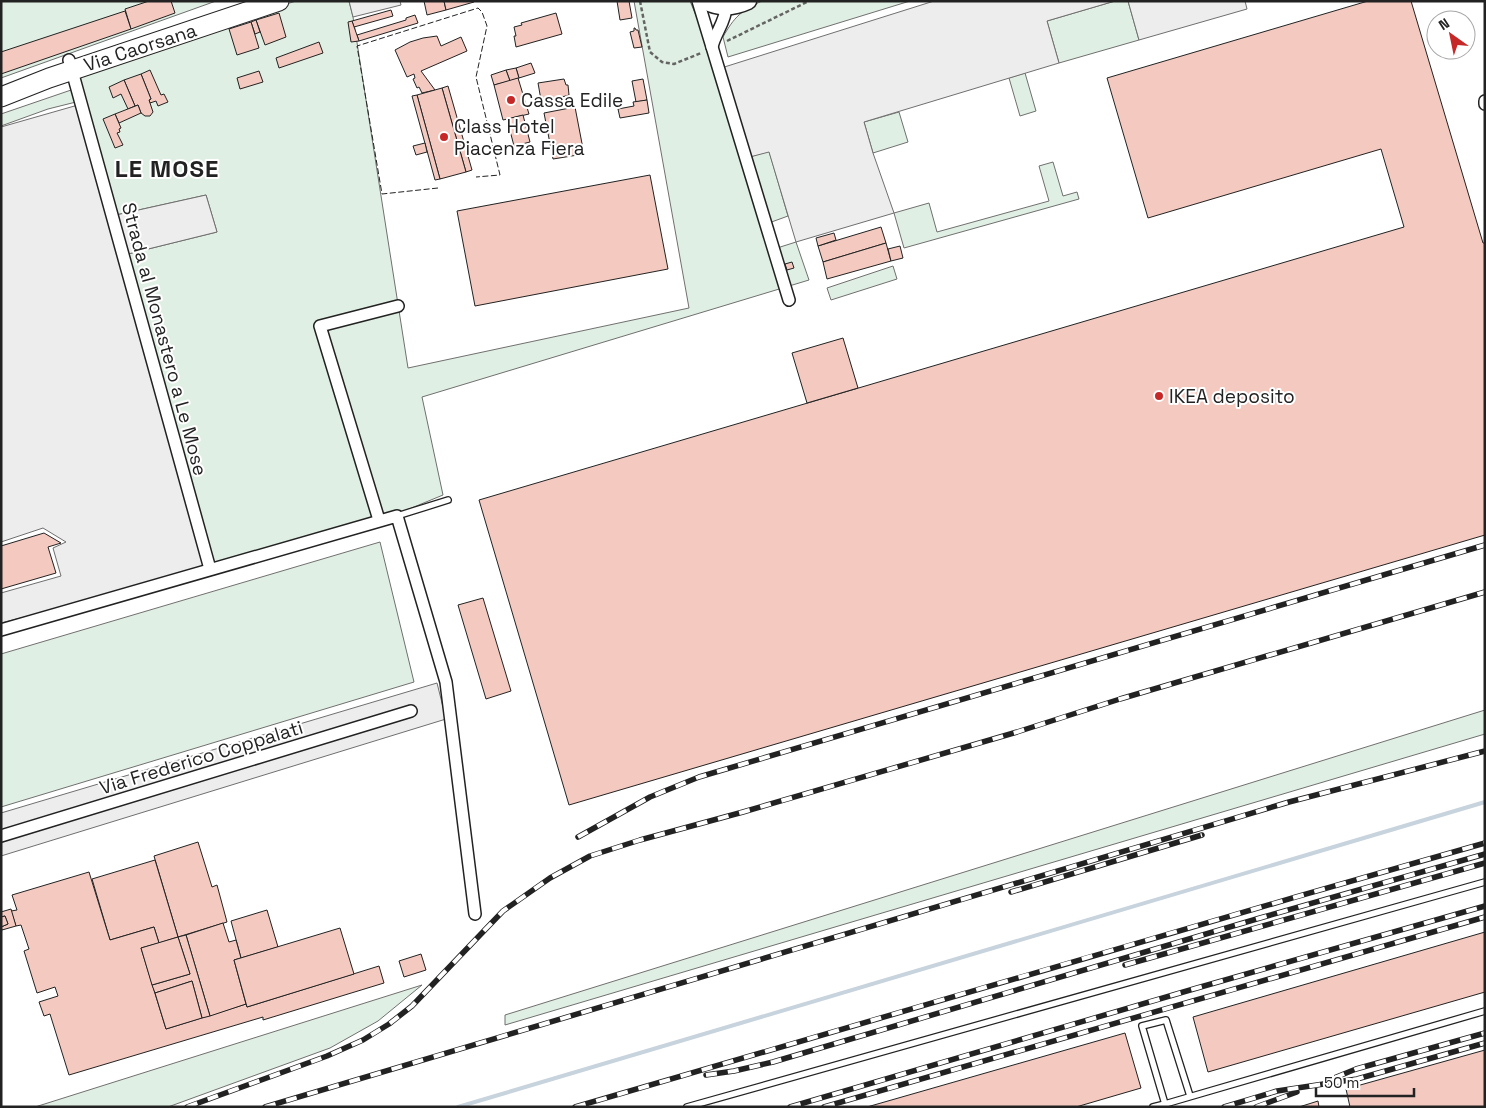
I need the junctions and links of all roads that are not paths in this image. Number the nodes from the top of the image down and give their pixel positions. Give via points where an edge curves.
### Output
1 (240, 1) edge
2 (279, 1) edge
3 (698, 1) edge
4 (705, 1) edge
5 (748, 1) edge
6 (723, 4) edge
7 (712, 49) junction
8 (70, 65) junction
9 (1, 83) edge
10 (1, 97) edge
11 (789, 300) dead end
12 (398, 306) dead end
13 (448, 500) dead end
14 (396, 516) junction
15 (379, 520) junction
16 (210, 569) junction
17 (1, 630) edge
18 (411, 711) dead end
19 (1, 836) edge
20 (1485, 882) edge
21 (475, 914) dead end
22 (1485, 1011) edge
23 (1190, 1096) junction
24 (1164, 1104) junction
25 (687, 1107) edge
26 (1153, 1107) edge

1 - 8 main road, Via Caorsana
2 - 8 main road, Via Caorsana
3 - 7 street
4 - 6 street via 716,6
5 - 6 street via 738,6
6 - 7 street via 726,12
7 - 11 street
8 - 9 main road, Via Caorsana
8 - 10 main road, Via Caorsana
8 - 16 street, Strada al Monastero a Le Mose
12 - 15 street via 320,326
13 - 14 lane
14 - 15 street
14 - 21 street via 446,682
15 - 16 street
16 - 17 street
18 - 19 street, Via Frederico Coppalati
20 - 25 lane
22 - 23 lane
23 - 24 lane
23 - 24 lane via 1166,1020 1142,1026
24 - 26 lane

